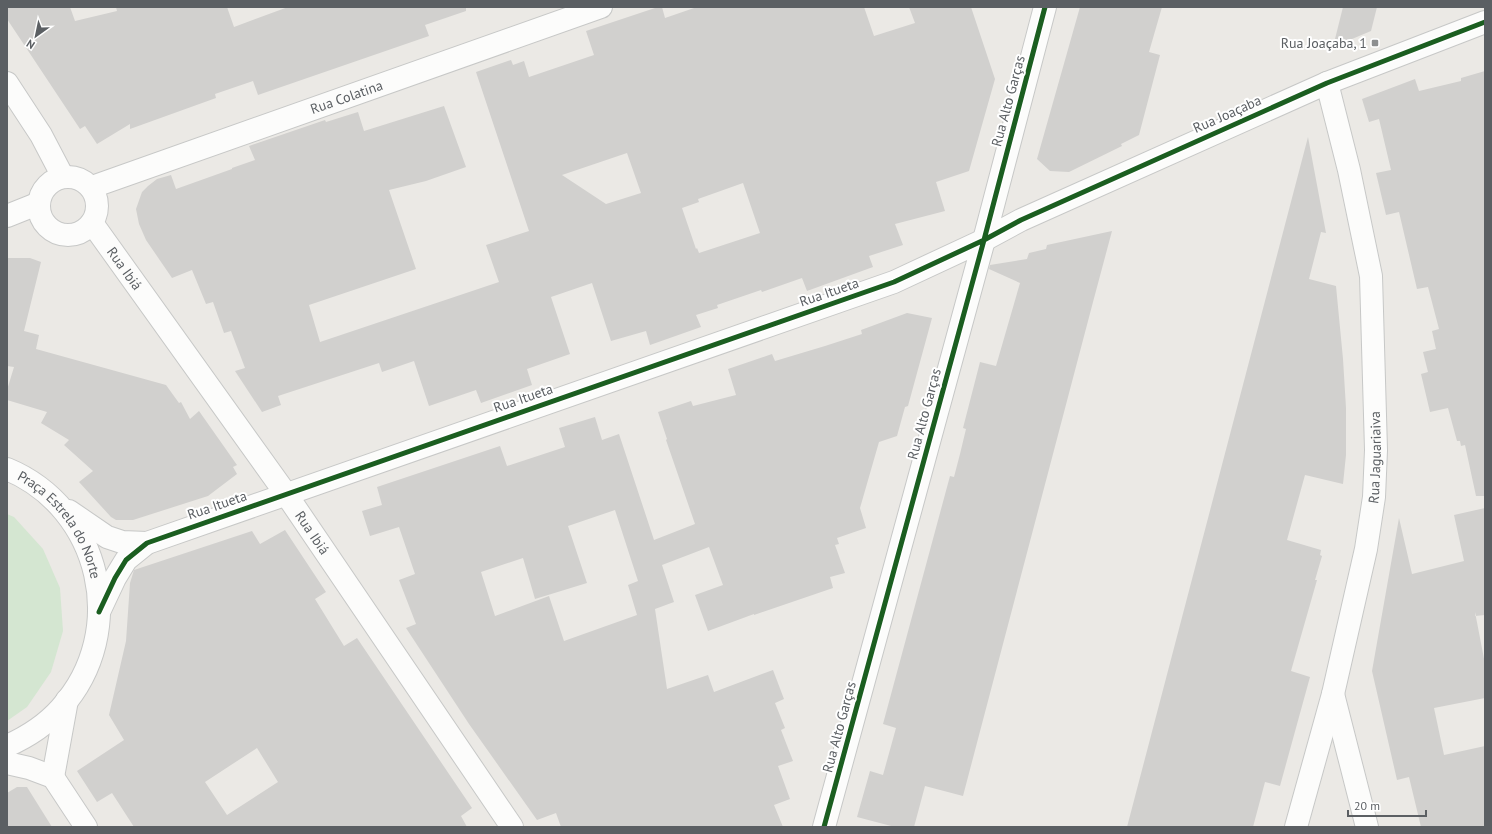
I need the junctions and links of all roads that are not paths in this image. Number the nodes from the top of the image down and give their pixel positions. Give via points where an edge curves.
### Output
1 (601, 7) edge
2 (1045, 7) edge
3 (1485, 22) edge
4 (7, 83) edge
5 (1327, 83) junction
6 (63, 177) junction
7 (92, 188) junction
8 (38, 205) junction
9 (7, 216) edge
10 (92, 223) junction
11 (984, 240) junction
12 (7, 469) edge
13 (286, 494) junction
14 (54, 500) junction
15 (147, 543) junction
16 (99, 612) junction
17 (1333, 694) junction
18 (67, 700) junction
19 (7, 746) edge
20 (7, 763) edge
21 (53, 777) junction
22 (86, 827) edge
23 (512, 827) edge
24 (824, 827) edge
25 (1296, 827) edge
26 (1367, 827) edge

1 - 7 street, Rua Colatina
2 - 11 street, Rua Alto Garças
3 - 5 street, Rua Joaçaba
4 - 6 street via 41,135
5 - 11 street, Rua Joaçaba via 1021,220
5 - 17 street, Rua Jaguariaiva via 1349,170 1371,276 1376,450 1374,497 1366,549
6 - 7 street via 76,177
6 - 8 street via 56,178 48,184 42,191
7 - 10 street via 98,206
8 - 9 street
8 - 10 street via 42,219 56,232 65,235 75,234
10 - 13 street, Rua Ibiá
11 - 13 street, Rua Itueta via 887,284
11 - 24 street, Rua Alto Garças
12 - 14 street, Praça Estrela do Norte via 38,486
13 - 15 street, Rua Itueta
13 - 23 street, Rua Ibiá
14 - 15 street, Rua Itueta via 107,537 122,542
14 - 16 street, Praça Estrela do Norte via 72,522 85,544 94,567
15 - 16 street, Rua Itueta via 126,560
16 - 18 street, Praça Estrela do Norte via 95,642 88,666
17 - 25 street, Rua Jaguariaiva
17 - 26 street
18 - 19 street, Praça Estrela do Norte via 43,725 23,739
18 - 21 street
20 - 21 street
21 - 22 street

